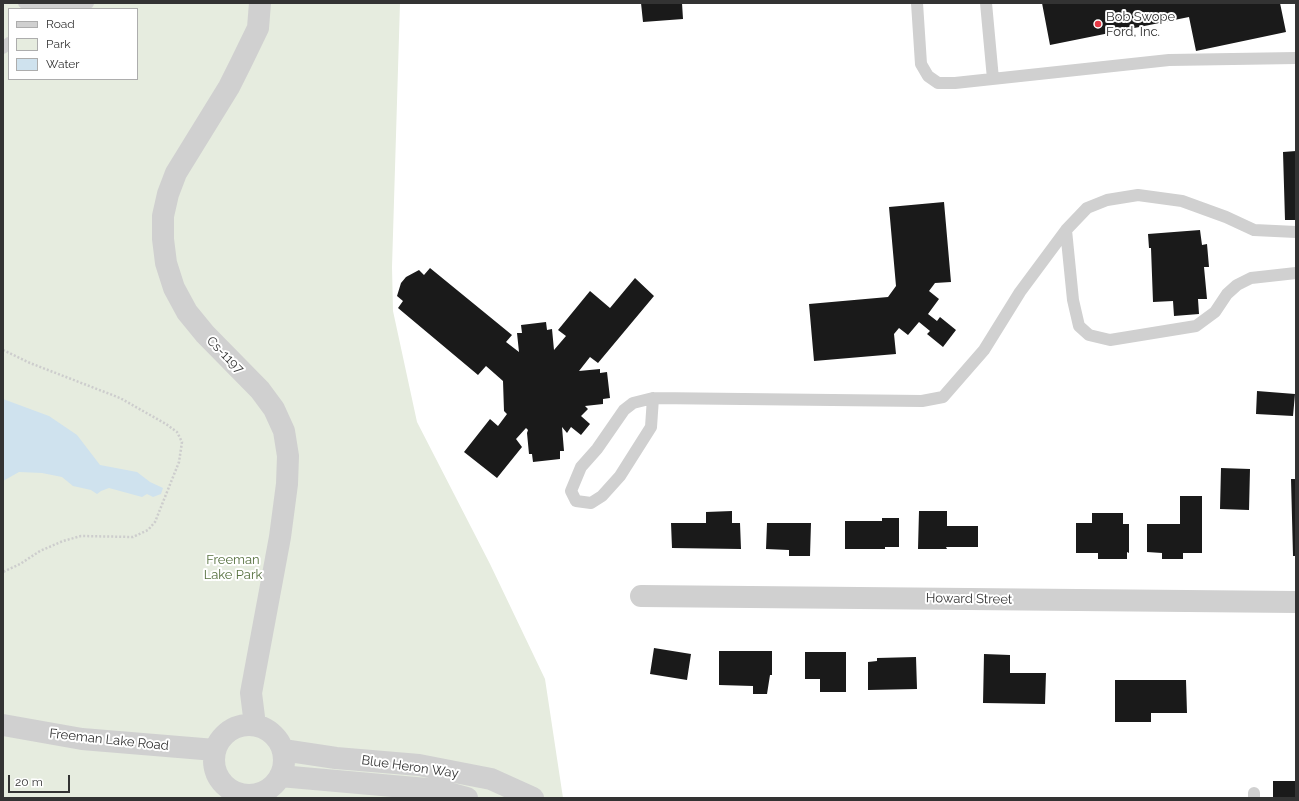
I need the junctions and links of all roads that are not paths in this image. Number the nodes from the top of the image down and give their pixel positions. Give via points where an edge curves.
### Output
1 (24, 3) edge
2 (88, 3) edge
3 (260, 3) edge
4 (917, 3) edge
5 (986, 3) edge
6 (58, 8) edge
7 (75, 8) edge
8 (1296, 58) edge
9 (993, 79) junction
10 (1066, 230) junction
11 (1296, 232) edge
12 (1296, 273) edge
13 (653, 398) junction
14 (641, 596) dead end
15 (1296, 602) edge
16 (255, 725) junction
17 (3, 726) edge
18 (215, 750) junction
19 (283, 750) junction
20 (280, 776) junction
21 (261, 795) edge
22 (467, 798) edge
23 (533, 798) edge

1 - 6 lane
2 - 7 lane
3 - 16 street, Cs-1197 via 258,28 229,87 176,173 163,216 166,263 174,288 187,312 260,390 274,409 284,431 288,456 287,484 280,537 251,694
4 - 9 lane via 921,64 928,76 938,83
5 - 9 lane
8 - 9 lane via 1170,60
10 - 11 lane via 1087,208 1107,200 1138,195 1182,201 1254,230
10 - 12 lane via 1078,326 1089,335 1110,340 1196,326 1214,312 1237,285 1251,278
10 - 13 lane via 1020,292 984,350 943,397 922,401
13 - 13 lane via 632,403 624,410 581,467 571,491 576,501 591,503 602,496 620,476 651,427
14 - 15 street, Howard Street
16 - 18 street via 242,725 229,731 220,739
16 - 19 street via 269,730 278,739
17 - 18 street, Freeman Lake Road via 82,739
18 - 21 street via 214,765 220,779 228,788 243,794
19 - 20 street via 284,765
19 - 23 street, Blue Heron Way via 336,758 419,765 491,779
20 - 21 street
20 - 22 street, Blue Heron Way via 438,790

